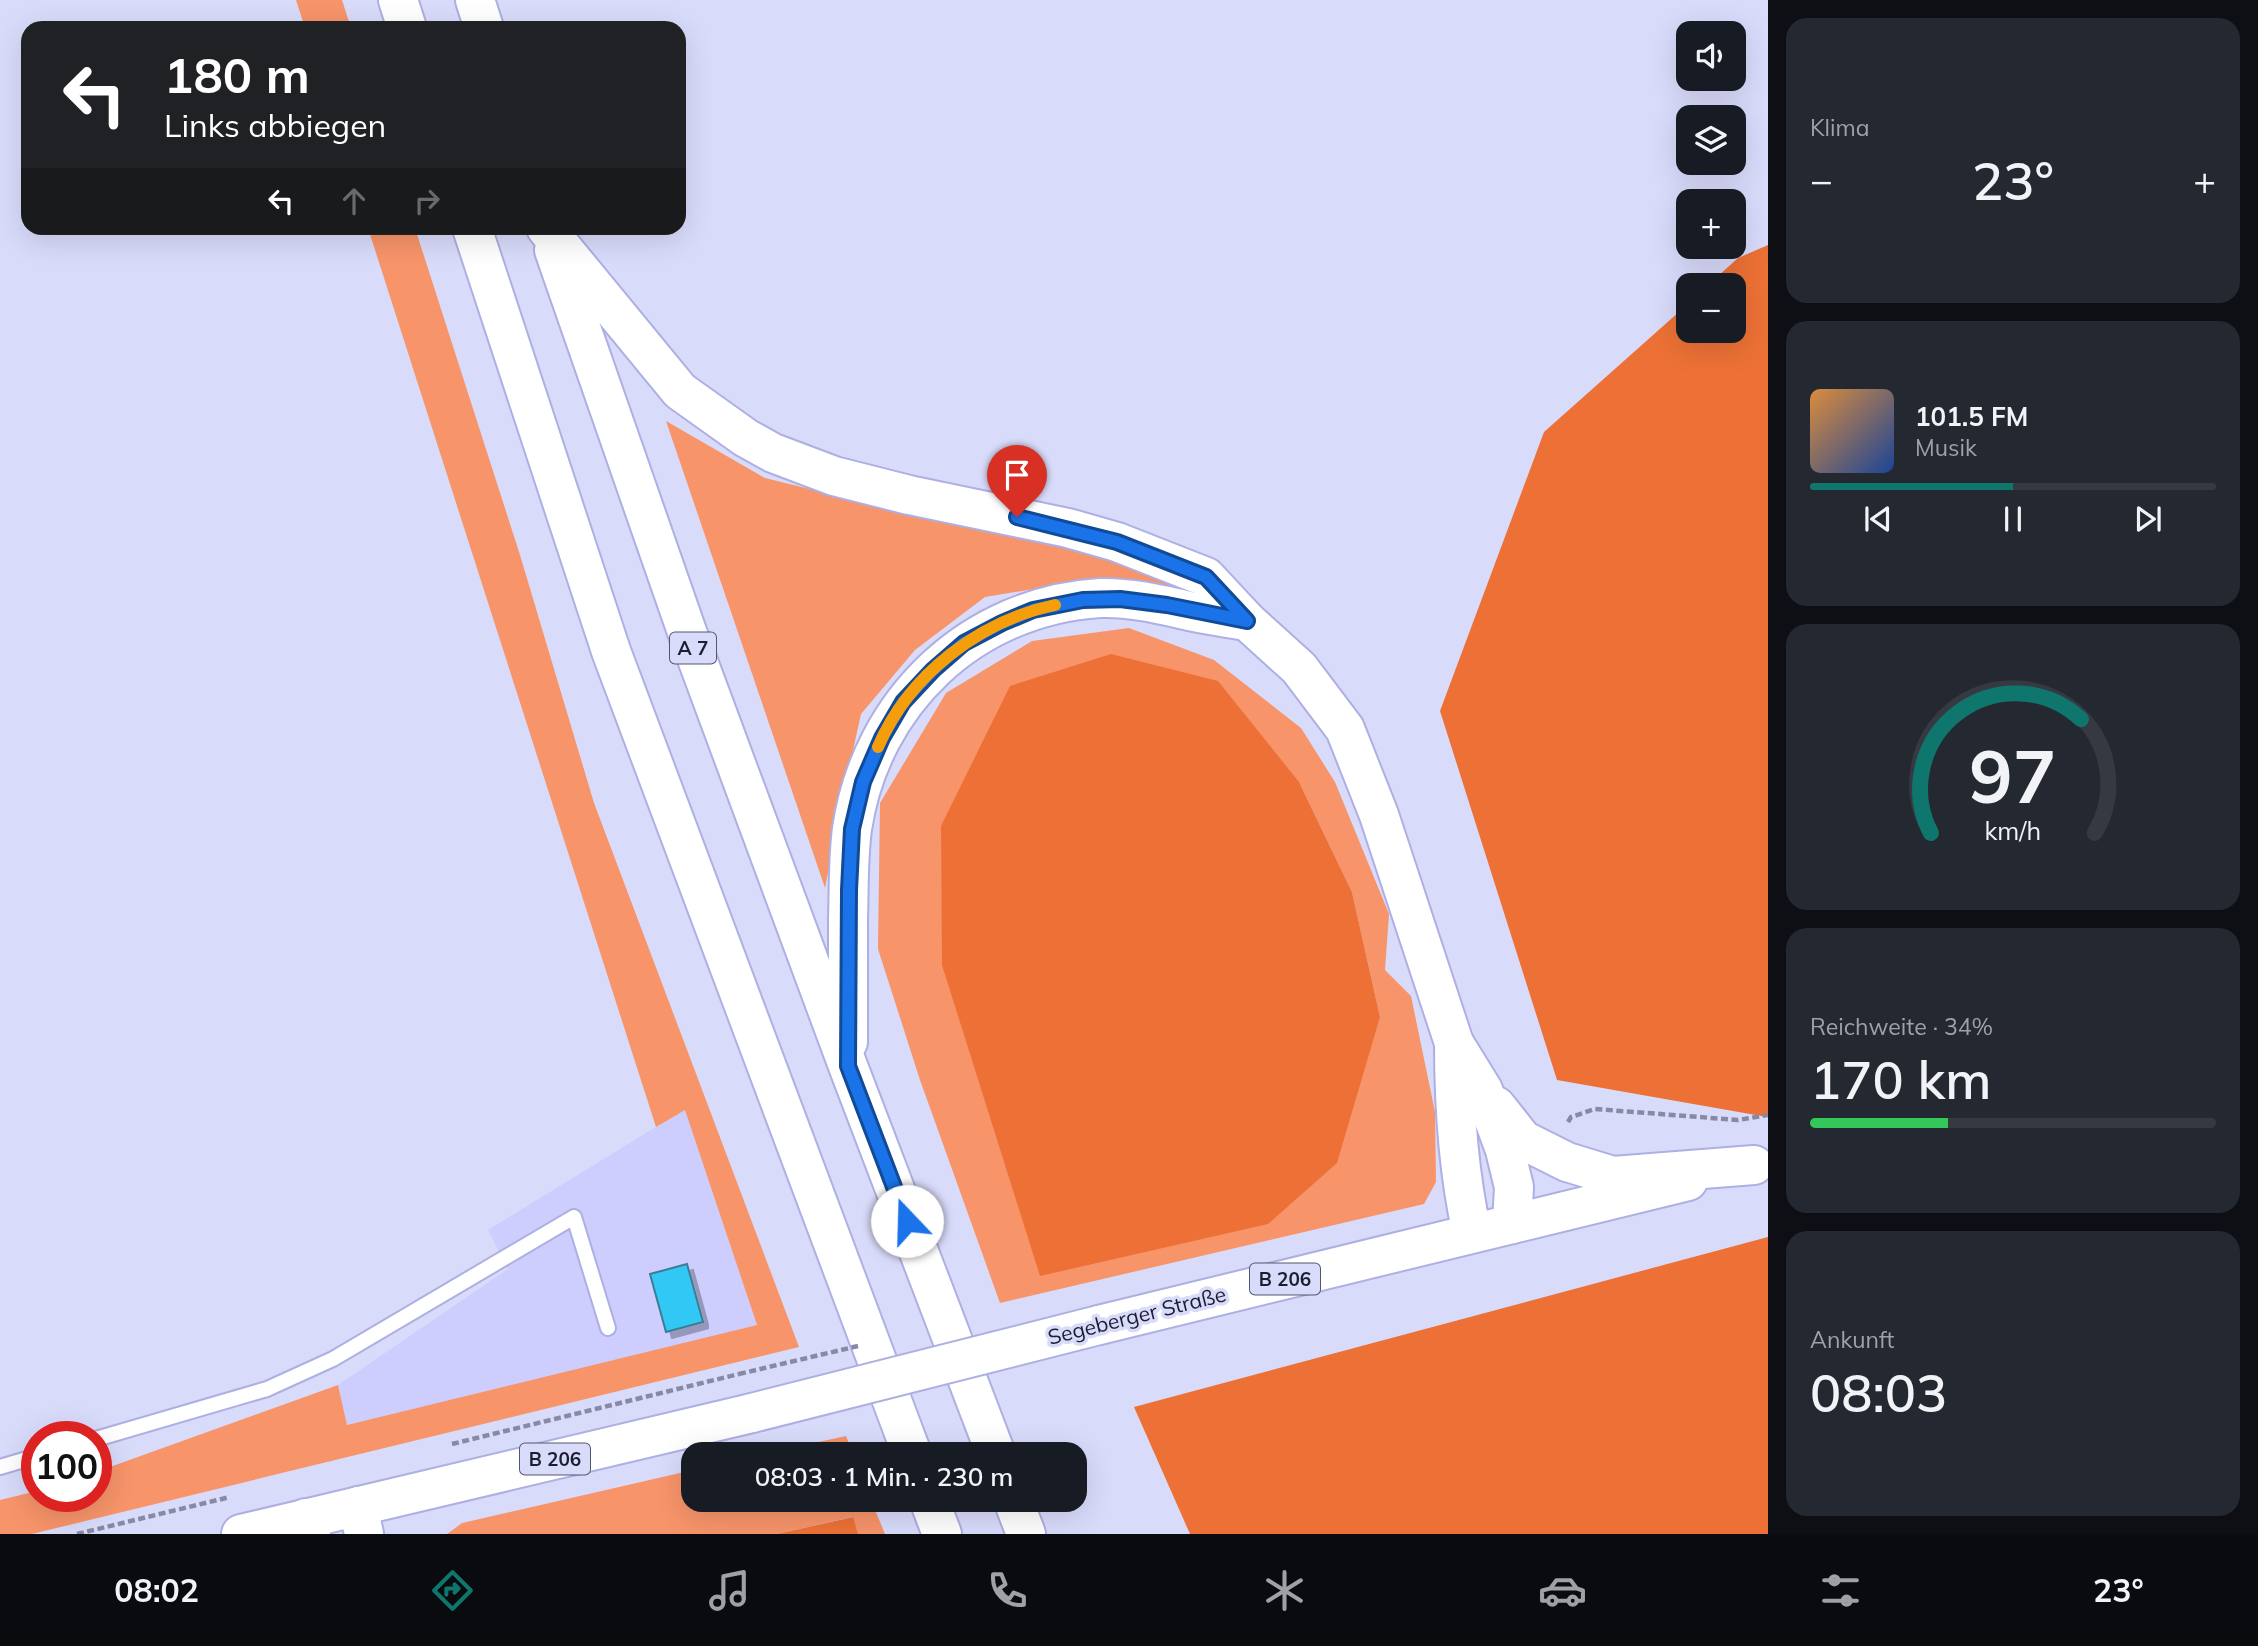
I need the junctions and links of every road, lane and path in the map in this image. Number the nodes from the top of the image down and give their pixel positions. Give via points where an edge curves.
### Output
1 (398, 0) edge
2 (475, 0) edge
3 (405, 21) edge
4 (482, 21) edge
5 (474, 235) edge
6 (548, 235) edge
7 (552, 235) edge
8 (1247, 621) junction
9 (1454, 1043) junction
10 (848, 1066) junction
11 (1483, 1090) junction
12 (1761, 1163) edge
13 (1512, 1224) junction
14 (1472, 1233) junction
15 (608, 1328) dead end
16 (112, 1434) edge
17 (908, 1442) edge
18 (991, 1442) edge
19 (21, 1461) edge
20 (0, 1467) edge
21 (934, 1512) edge
22 (1018, 1512) edge
23 (361, 1520) edge
24 (308, 1526) edge
25 (241, 1534) edge
26 (942, 1534) edge
27 (1026, 1534) edge

1 - 3 main road
2 - 4 main road
5 - 17 main road via 611,651
6 - 10 main road, A 7 via 686,629
7 - 8 main road via 680,391 773,453 859,483 1117,542 1206,577
8 - 9 main road via 1299,668 1345,729 1379,815
8 - 10 main road via 1101,598 1033,610 964,643 903,702 863,782 852,829
9 - 11 main road
9 - 14 main road via 1459,1152
10 - 18 main road, A 7
11 - 12 main road via 1523,1140 1567,1162 1613,1176
11 - 13 main road via 1514,1187
12 - 13 main road, Segeberger Straße / B 206
13 - 14 main road, Segeberger Straße / B 206
14 - 23 main road, Segeberger Straße / B 206, bridge via 752,1413
15 - 16 lane via 574,1217 333,1359 267,1389
19 - 20 lane
21 - 26 main road
22 - 27 main road
23 - 24 main road, B 206
24 - 25 main road, B 206

